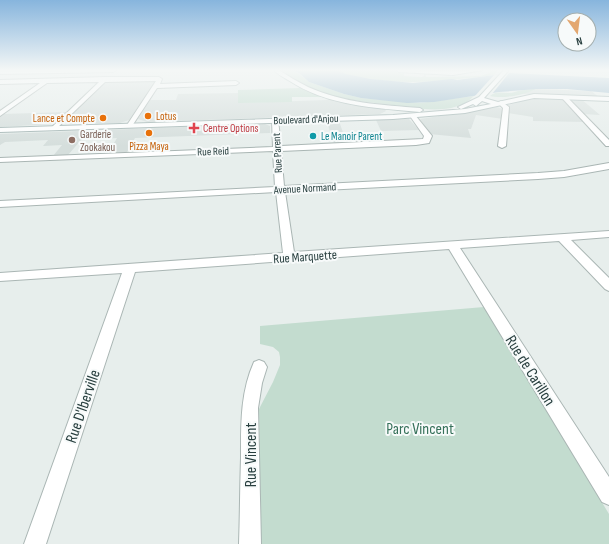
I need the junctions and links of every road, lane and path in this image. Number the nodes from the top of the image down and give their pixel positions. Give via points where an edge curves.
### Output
1 (25, 95) edge
2 (88, 95) edge
3 (150, 95) edge
4 (326, 95) edge
5 (482, 95) edge
6 (564, 97) junction
7 (480, 98) junction
8 (609, 99) edge
9 (501, 103) junction
10 (401, 108) junction
11 (431, 112) junction
12 (448, 112) junction
13 (0, 114) edge
14 (412, 115) junction
15 (275, 120) junction
16 (130, 125) junction
17 (54, 128) junction
18 (0, 130) edge
19 (609, 144) edge
20 (502, 146) dead end
21 (276, 148) junction
22 (0, 160) edge
23 (609, 166) edge
24 (280, 189) junction
25 (0, 204) edge
26 (609, 234) edge
27 (561, 238) junction
28 (452, 245) junction
29 (290, 257) junction
30 (130, 268) junction
31 (0, 277) edge
32 (609, 286) edge
33 (259, 367) dead end
34 (609, 495) edge
35 (35, 544) edge
36 (250, 544) edge

1 - 13 street
2 - 17 street
3 - 16 street
4 - 10 street
5 - 7 street
6 - 8 street
6 - 9 street via 534,96
6 - 19 street
7 - 9 street
7 - 11 street via 459,107
7 - 12 street via 478,103
9 - 12 street
9 - 20 street via 506,107
10 - 11 street
10 - 14 street
11 - 14 street
12 - 14 street
14 - 15 street, Boulevard d'Anjou
14 - 21 street, Rue Reid via 428,136 426,141
15 - 16 street, Boulevard d'Anjou
15 - 21 street, Rue Parent
16 - 17 street, Boulevard d'Anjou
17 - 18 street, Boulevard d'Anjou
21 - 22 street, Rue Reid
21 - 24 street, Rue Parent
23 - 24 street, Avenue Normand via 548,175
24 - 25 street, Avenue Normand
24 - 29 street, Rue Parent
26 - 27 street, Rue Marquette
27 - 28 street, Rue Marquette
27 - 32 street
28 - 29 street, Rue Marquette
28 - 34 street, Rue de Carillon
29 - 30 street, Rue Marquette
30 - 31 street, Rue Marquette
30 - 35 street, Rue D'Iberville
33 - 36 street, Rue Vincent via 250,408

